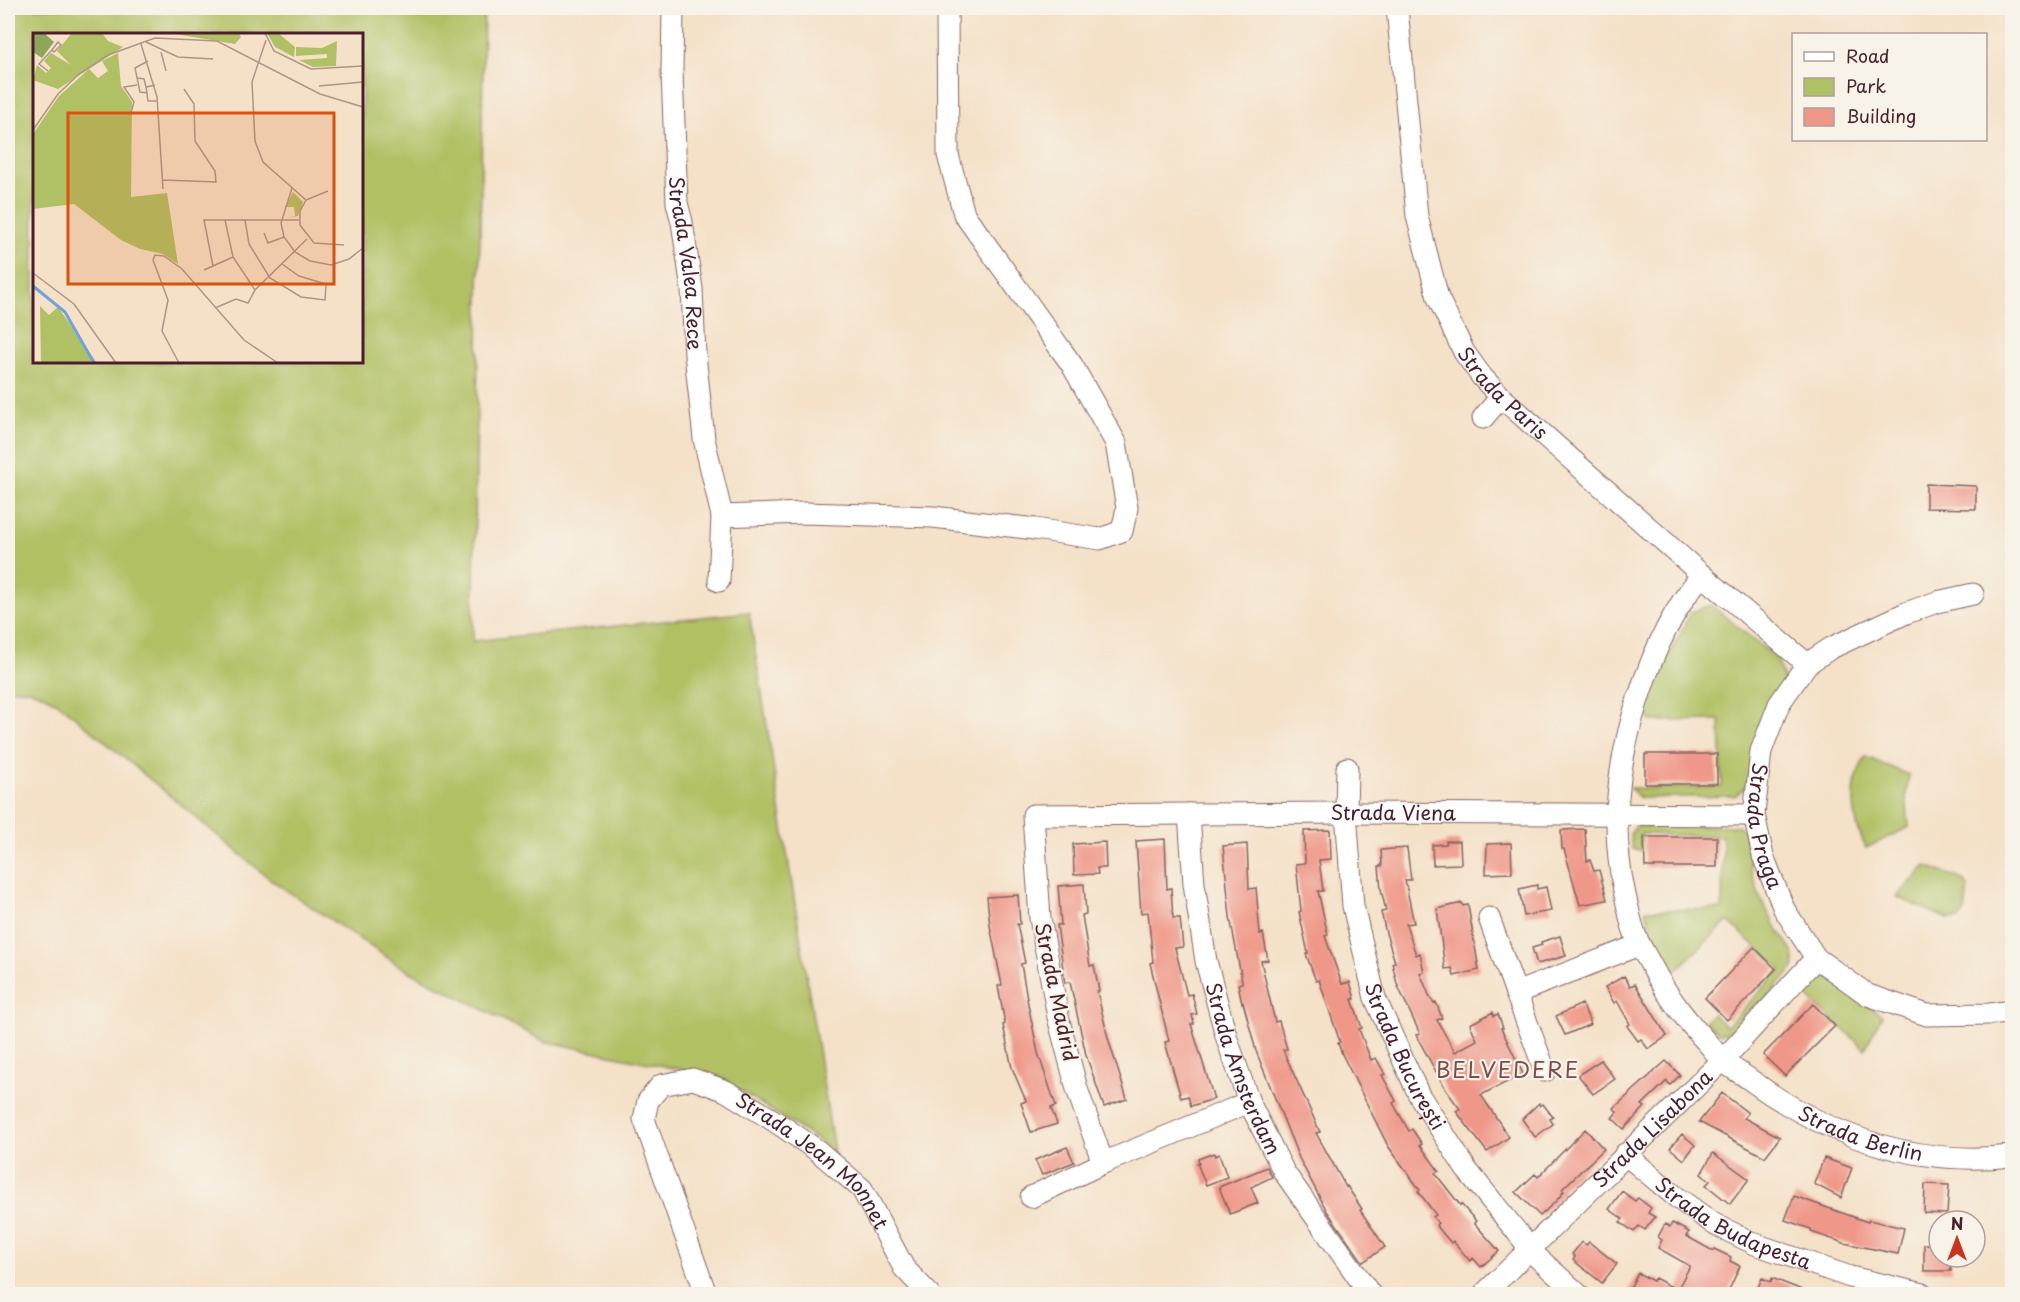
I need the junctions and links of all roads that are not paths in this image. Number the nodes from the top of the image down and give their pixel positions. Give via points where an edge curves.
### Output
1 (673, 8) edge
2 (947, 8) edge
3 (1397, 8) edge
4 (1501, 397) junction
5 (1483, 418) dead end
6 (722, 516) junction
7 (1702, 574) junction
8 (718, 581) dead end
9 (1973, 594) dead end
10 (1807, 664) junction
11 (1347, 768) dead end
12 (1346, 813) junction
13 (1189, 814) junction
14 (1616, 814) junction
15 (1033, 815) joint
16 (1754, 815) junction
17 (1489, 918) dead end
18 (1639, 945) junction
19 (1816, 958) junction
20 (1516, 993) junction
21 (2013, 1011) edge
22 (1722, 1061) junction
23 (1545, 1071) dead end
24 (1249, 1102) junction
25 (1625, 1154) junction
26 (2013, 1156) edge
27 (1103, 1163) junction
28 (1031, 1197) dead end
29 (1531, 1250) junction
30 (706, 1294) edge
31 (929, 1294) edge
32 (1370, 1294) edge
33 (1484, 1294) edge
34 (1578, 1294) edge
35 (1923, 1294) edge

1 - 6 street, Strada Valea Rece via 677,203 692,289 705,439
2 - 6 street via 948,155 964,214 1072,365 1116,443 1127,508 1122,531 1100,539 933,517 805,513
3 - 4 street, Strada Paris via 1417,216 1438,298 1464,352
4 - 5 street
4 - 7 street, Strada Paris
6 - 8 street, Strada Valea Rece
7 - 10 street, Strada Paris
7 - 14 street via 1662,637 1644,678 1628,729
9 - 10 street, Strada Praga via 1906,612 1831,648
10 - 16 street, Strada Praga via 1779,704 1761,751
11 - 12 street, Strada București
12 - 13 street, Strada Viena
12 - 14 street, Strada Viena
12 - 29 street, Strada București via 1353,906 1375,998 1425,1105 1466,1169
13 - 15 street, Strada Viena
13 - 24 street, Strada Amsterdam via 1194,884 1206,961
14 - 16 street, Strada Viena
14 - 18 street, Strada Berlin via 1618,862
15 - 27 street, Strada Madrid via 1040,918 1058,1017 1077,1089
16 - 19 street, Strada Praga via 1762,856 1784,909
17 - 20 street
18 - 20 street
18 - 22 street, Strada Berlin via 1686,1021
19 - 21 street, Strada Praga via 1868,995 1927,1015
19 - 22 street, Strada Lisabona
20 - 23 street
22 - 25 street, Strada Lisabona
22 - 26 street, Strada Berlin via 1781,1103 1835,1130 1917,1155
24 - 27 street
24 - 32 street, Strada Amsterdam via 1284,1172
25 - 29 street, Strada Lisabona
25 - 35 street, Strada Budapesta via 1714,1224 1755,1244 1850,1277
27 - 28 street
29 - 33 street, Strada Lisabona
29 - 34 street, Strada București
30 - 31 street, Strada Jean Monnet via 644,1119 648,1101 661,1085 693,1079 726,1091 776,1122 862,1189 904,1268

